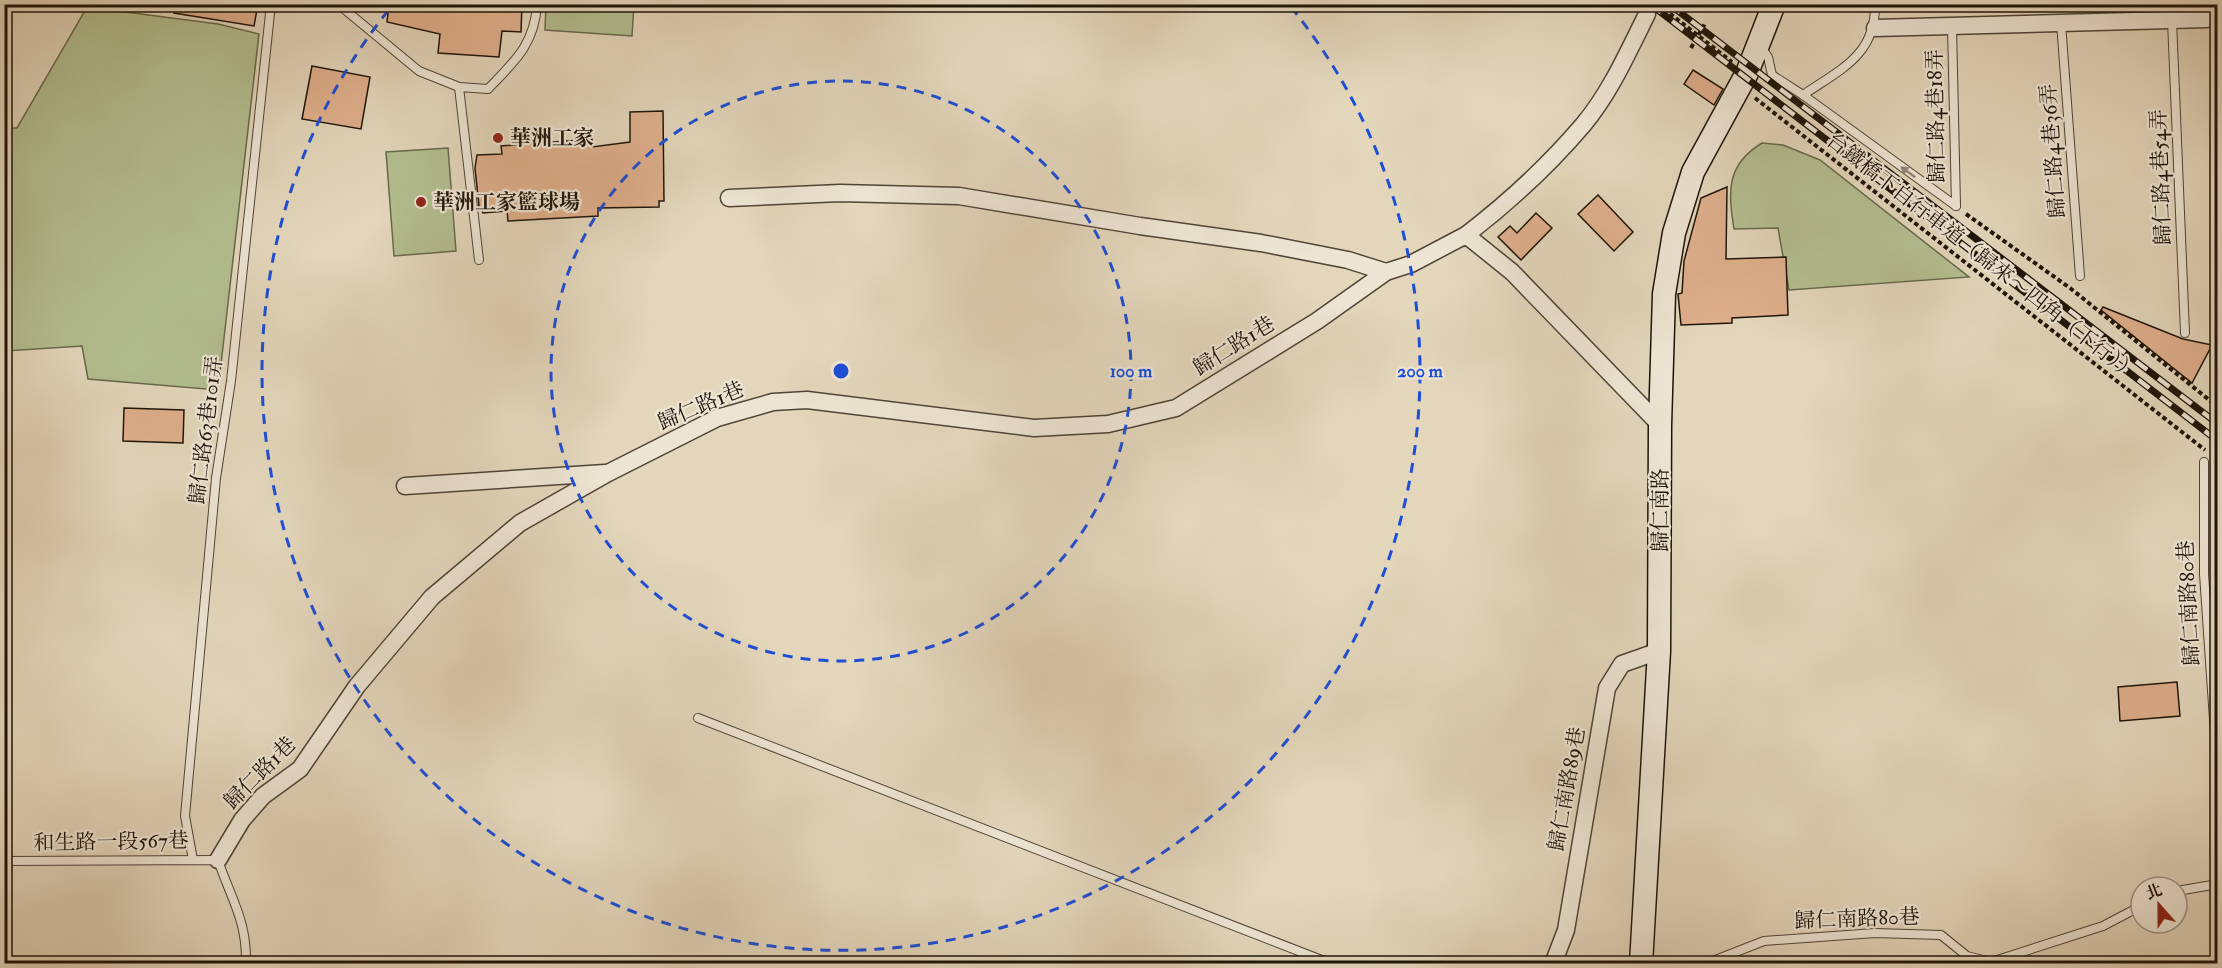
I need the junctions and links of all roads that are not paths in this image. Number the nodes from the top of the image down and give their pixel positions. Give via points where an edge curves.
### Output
1 (271, 4) edge
2 (338, 4) edge
3 (537, 4) edge
4 (1774, 4) edge
5 (1875, 4) edge
6 (2206, 4) edge
7 (1653, 8) edge
8 (2132, 13) edge
9 (2172, 20) junction
10 (2061, 23) junction
11 (1952, 26) junction
12 (1875, 28) junction
13 (1759, 43) junction
14 (459, 87) junction
15 (1803, 95) junction
16 (729, 198) dead end
17 (1466, 235) junction
18 (479, 260) dead end
19 (1386, 272) junction
20 (2080, 276) dead end
21 (2185, 333) dead end
22 (1660, 424) junction
23 (2204, 462) dead end
24 (608, 473) junction
25 (405, 486) dead end
26 (1659, 651) junction
27 (698, 718) dead end
28 (2217, 778) edge
29 (193, 860) junction
30 (218, 860) junction
31 (4, 861) edge
32 (2217, 884) edge
33 (2189, 889) edge
34 (2129, 912) edge
35 (246, 963) edge
36 (1332, 963) edge
37 (1553, 963) edge
38 (1641, 963) edge
39 (1704, 963) edge

1 - 29 lane, 歸仁路63巷101弄 via 211,536 185,816
2 - 14 lane via 419,71
3 - 14 lane via 537,20 526,49 488,89
4 - 13 street, 歸仁南路
5 - 12 lane
6 - 9 street via 2207,19
7 - 17 street, 歸仁路1巷 via 1584,124 1511,200
8 - 9 street
8 - 10 street
9 - 21 lane, 歸仁路4巷54弄
10 - 11 street
10 - 20 lane, 歸仁路4巷36弄
11 - 12 street
11 -> 15 lane, 歸仁路4巷18弄 via 1956,206
12 - 15 lane via 1866,49
13 - 15 lane via 1768,57 1772,75
13 - 22 street, 歸仁南路 via 1693,172 1674,233 1664,294
14 - 18 lane
16 - 19 street via 840,193 959,196 1261,243 1348,260
17 - 19 street, 歸仁路1巷 via 1412,264
17 - 22 street via 1512,272
19 - 24 street, 歸仁路1巷 via 1317,321 1176,408 1108,424 1034,428 807,400 773,402 717,418
22 - 26 street, 歸仁南路
23 - 28 lane, 歸仁南路80巷 via 2204,574
24 - 25 street
24 - 30 street, 歸仁路1巷 via 520,523 432,597 357,686 300,769 263,796 242,820
26 - 37 street, 歸仁南路89巷 via 1622,664 1607,688 1566,930
26 - 38 street, 歸仁南路
27 - 36 lane
29 - 30 lane, 和生路一段567巷
29 - 31 lane, 和生路一段567巷
30 - 35 lane via 228,891 242,916 247,939
32 - 33 lane
34 - 39 lane, 歸仁南路80巷 via 2103,926 1991,962 1967,956 1941,935 1875,933 1764,940

